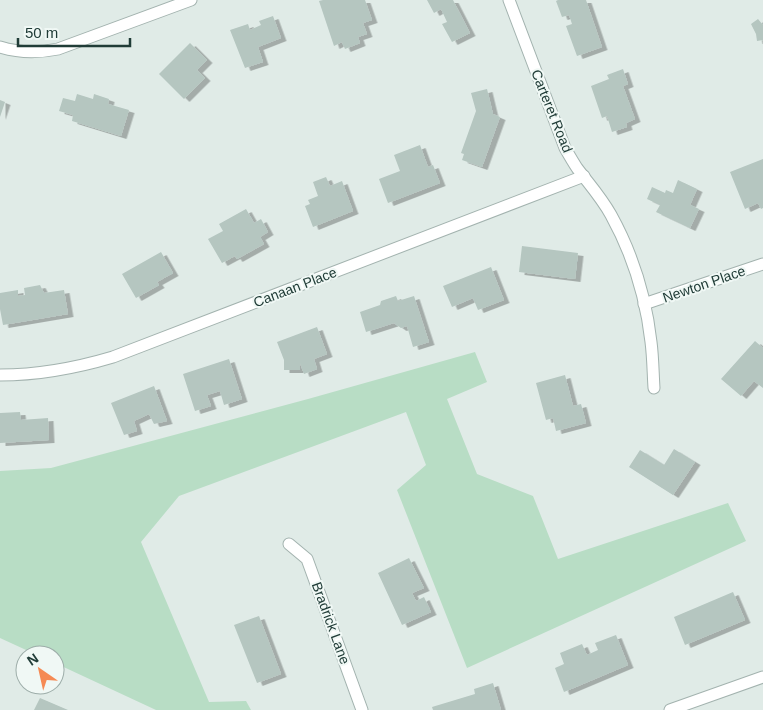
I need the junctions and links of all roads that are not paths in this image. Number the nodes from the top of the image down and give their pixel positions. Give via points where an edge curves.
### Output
1 (191, 0) edge
2 (508, 0) edge
3 (0, 47) edge
4 (584, 176) junction
5 (763, 264) edge
6 (644, 304) junction
7 (0, 375) edge
8 (654, 388) dead end
9 (289, 544) dead end
10 (763, 677) edge
11 (362, 710) edge
12 (670, 710) edge

1 - 3 street via 58,49 22,52
2 - 4 street, Carteret Road via 566,148
4 - 6 street, Carteret Road via 599,195 627,249
4 - 7 street, Canaan Place via 113,357 49,372
5 - 6 street, Newton Place
6 - 8 street, Carteret Road via 651,341
9 - 11 street, Bradrick Lane via 307,559
10 - 12 street

